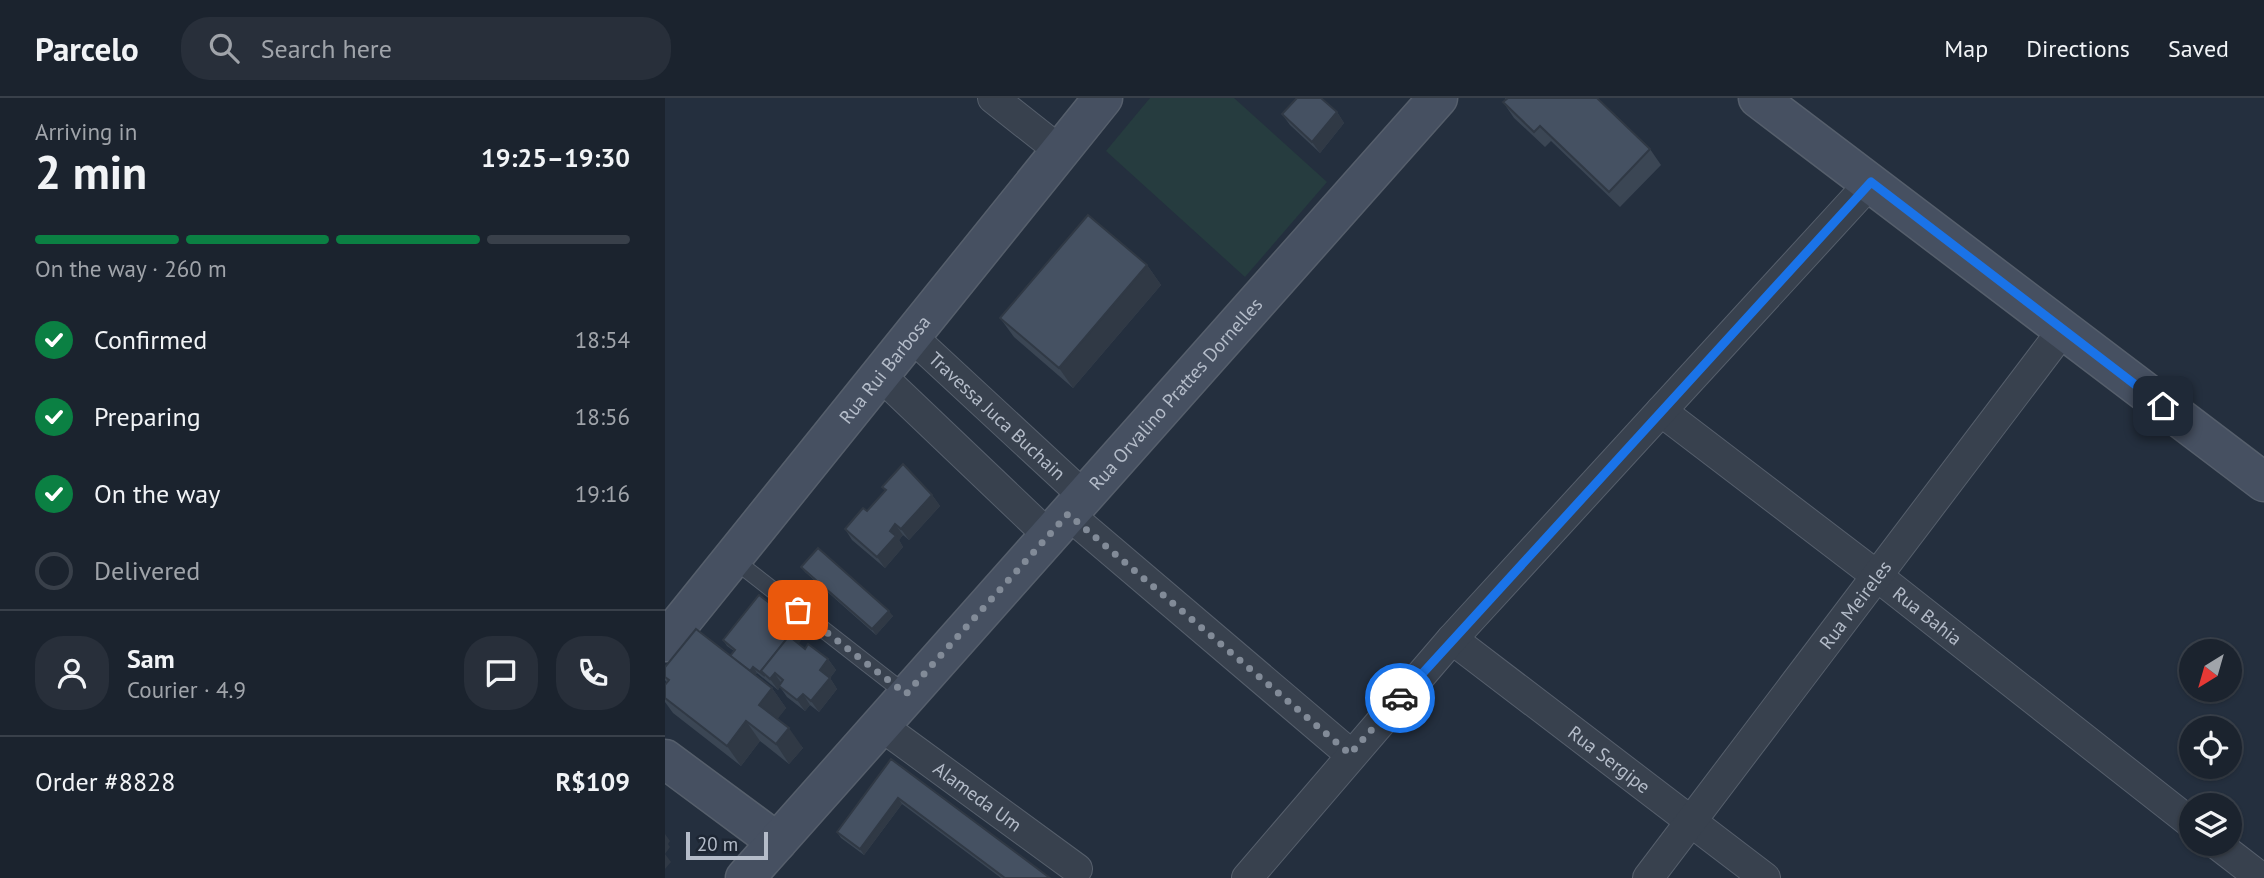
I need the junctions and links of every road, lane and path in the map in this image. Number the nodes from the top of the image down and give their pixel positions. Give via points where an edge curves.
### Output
1 (993, 98) edge
2 (1103, 98) edge
3 (1438, 98) edge
4 (1758, 98) edge
5 (1060, 152) junction
6 (1871, 182) junction
7 (2063, 330) junction
8 (911, 335) junction
9 (879, 374) junction
10 (1661, 411) junction
11 (2264, 482) edge
12 (1067, 515) junction
13 (733, 559) junction
14 (1877, 576) junction
15 (1452, 639) junction
16 (665, 642) edge
17 (906, 694) junction
18 (880, 725) junction
19 (1350, 754) junction
20 (665, 759) edge
21 (2179, 814) edge
22 (1691, 819) junction
23 (777, 842) junction
24 (2233, 856) edge
25 (1077, 869) dead end
26 (745, 878) edge
27 (1247, 878) edge
28 (1648, 878) edge
29 (1765, 878) edge
30 (2261, 878) edge

1 - 5 street
2 - 5 street, Rua Rui Barbosa
3 - 12 street, Rua Orvalino Prattes Dornelles
4 - 6 street
5 - 8 street, Rua Rui Barbosa
6 - 7 street
6 - 10 street
7 - 11 street
7 - 14 street, Rua Meireles
8 - 9 street, Rua Rui Barbosa
8 - 12 street, Travessa Juca Buchain
9 - 12 street
9 - 13 street, Rua Rui Barbosa
10 - 14 street, Rua Bahia
10 - 15 street
12 - 17 street, Rua Orvalino Prattes Dornelles
12 - 19 street
13 - 16 street, Rua Rui Barbosa
13 - 17 lane
14 - 21 street, Rua Bahia
14 - 22 street, Rua Meireles
15 - 19 street
15 - 22 street, Rua Sergipe
17 - 18 street, Rua Orvalino Prattes Dornelles
18 - 23 street, Rua Orvalino Prattes Dornelles
18 - 25 street, Alameda Um
19 - 27 street
20 - 23 street
22 - 28 street, Rua Meireles
22 - 29 street, Rua Sergipe
23 - 26 street, Rua Orvalino Prattes Dornelles
24 - 30 street

